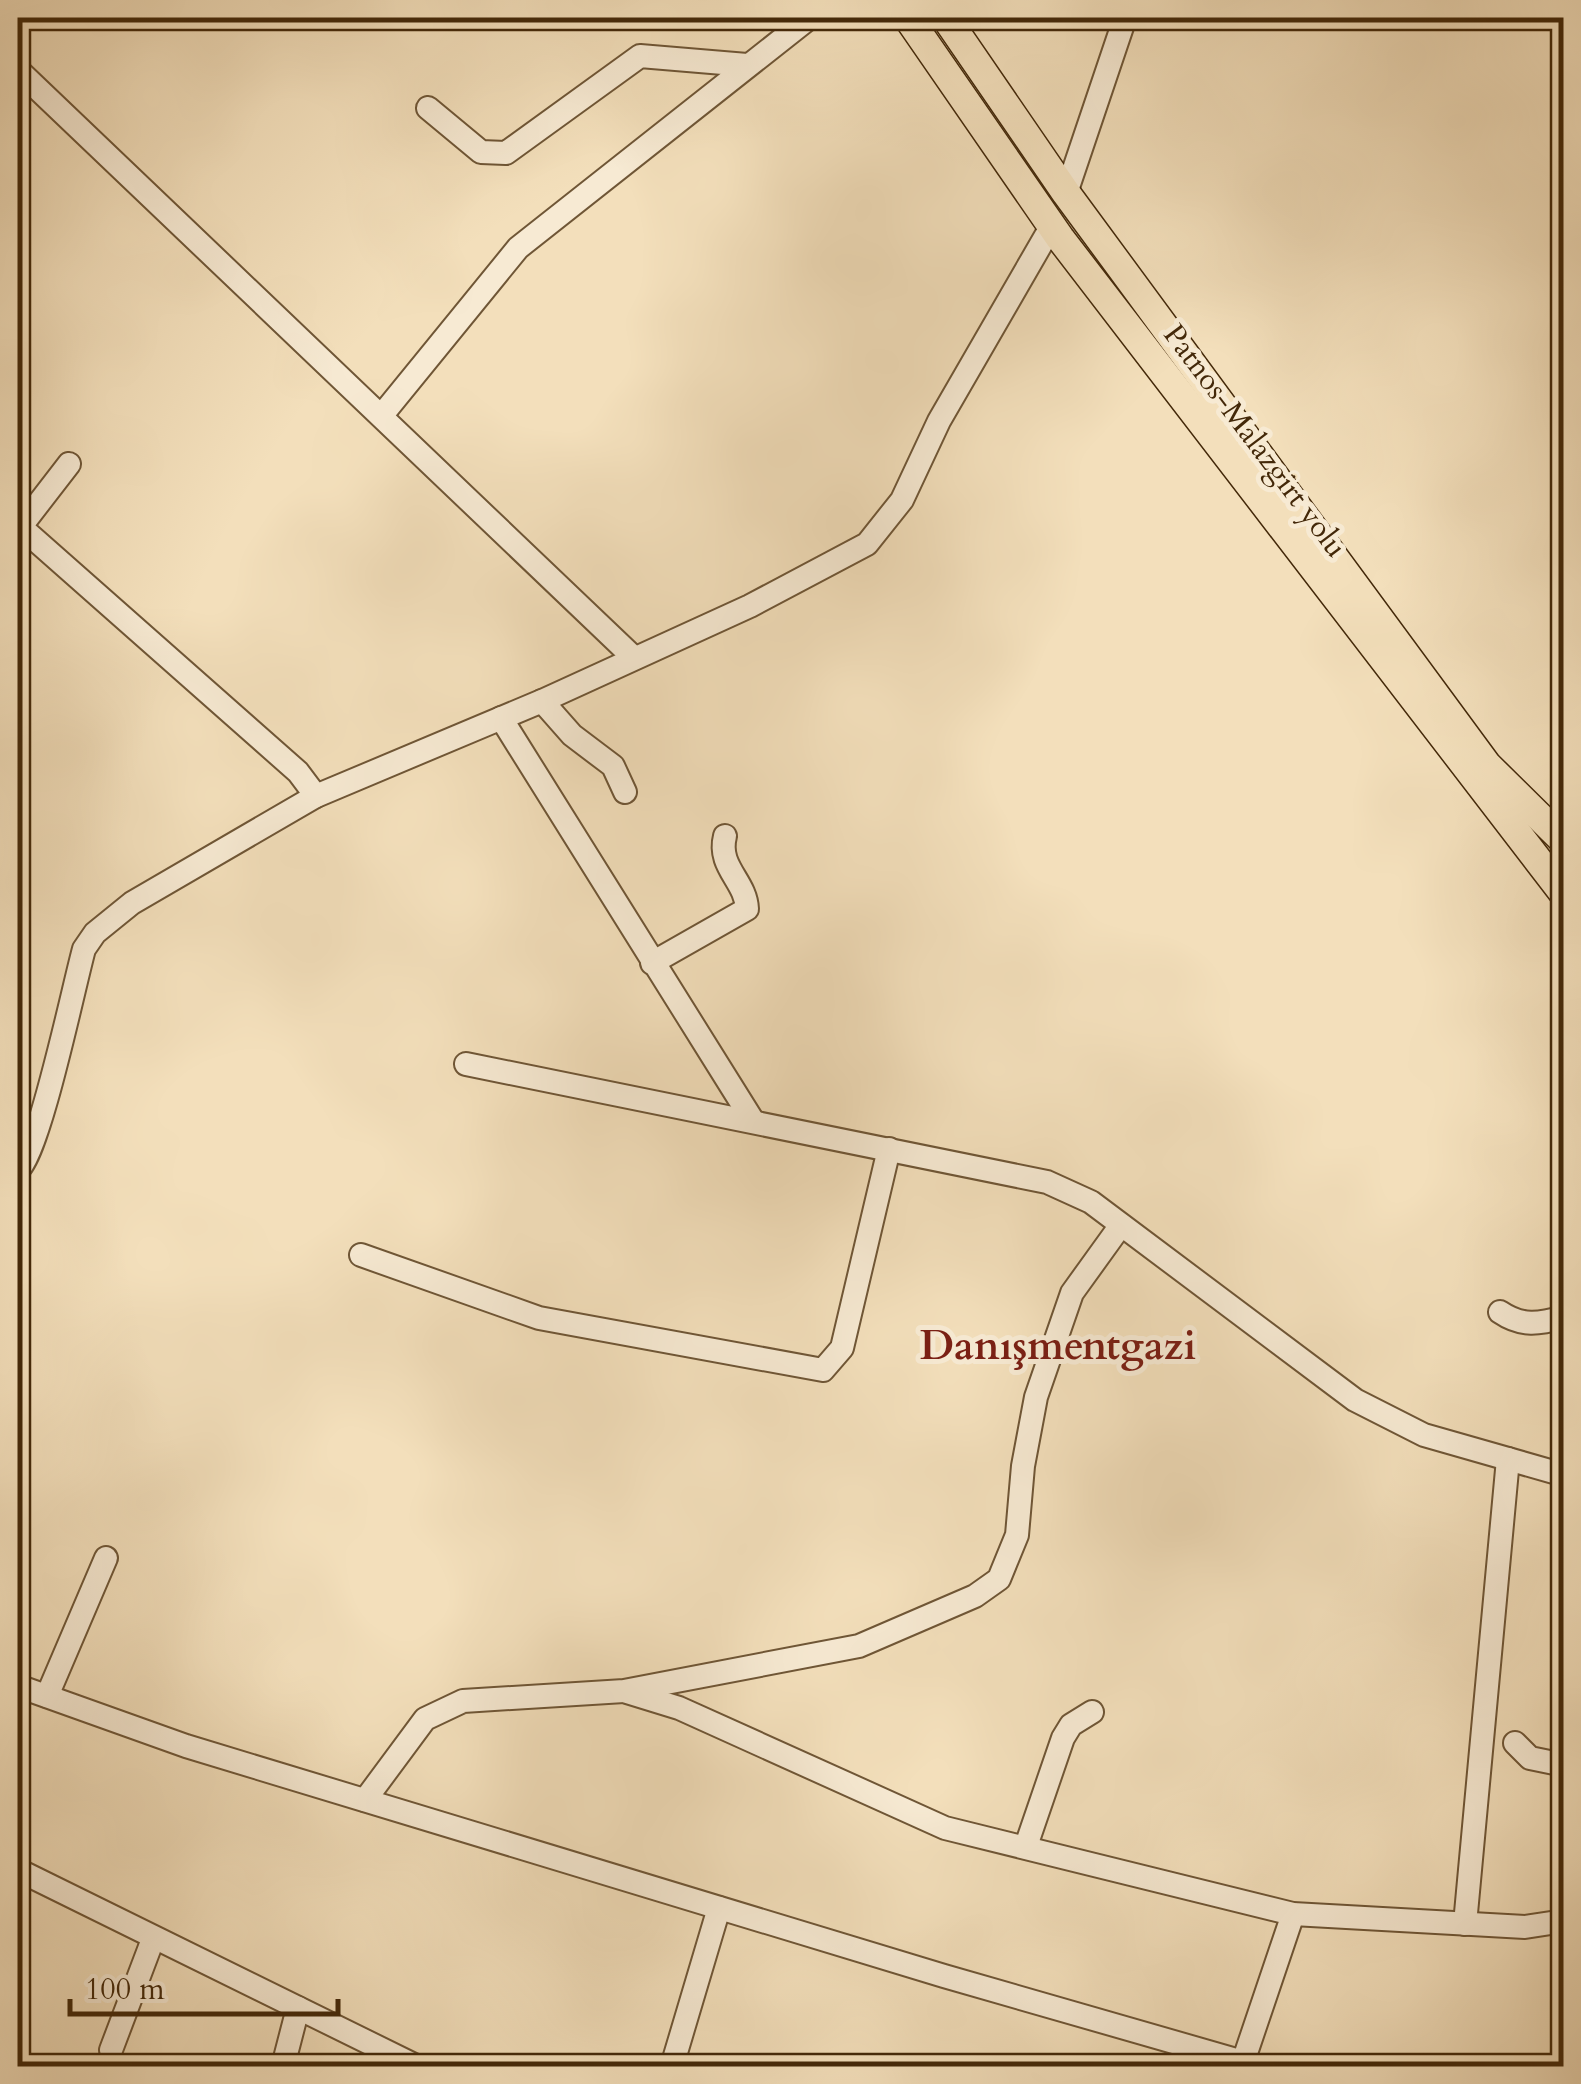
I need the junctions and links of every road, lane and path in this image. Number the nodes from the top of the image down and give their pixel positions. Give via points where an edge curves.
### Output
1 (809, 18) edge
2 (908, 18) edge
3 (946, 18) edge
4 (1125, 18) edge
5 (748, 66) junction
6 (18, 70) edge
7 (428, 108) dead end
8 (1066, 193) junction
9 (1051, 226) junction
10 (382, 415) junction
11 (69, 464) dead end
12 (632, 656) junction
13 (542, 701) junction
14 (501, 718) junction
15 (625, 792) dead end
16 (316, 796) junction
17 (725, 836) dead end
18 (1564, 841) edge
19 (1564, 894) edge
20 (652, 963) junction
21 (466, 1064) dead end
22 (753, 1122) junction
23 (889, 1148) junction
24 (18, 1170) edge
25 (1122, 1225) junction
26 (361, 1255) dead end
27 (1500, 1312) dead end
28 (1564, 1317) edge
29 (1508, 1460) junction
30 (1564, 1475) edge
31 (106, 1558) dead end
32 (18, 1686) edge
33 (624, 1691) junction
34 (47, 1696) junction
35 (1092, 1712) dead end
36 (1515, 1743) dead end
37 (1564, 1765) edge
38 (365, 1800) junction
39 (1026, 1846) junction
40 (18, 1870) edge
41 (719, 1908) junction
42 (1293, 1914) junction
43 (1564, 1921) edge
44 (1465, 1924) junction
45 (153, 1938) junction
46 (298, 2008) junction
47 (111, 2050) dead end
48 (1250, 2064) edge
49 (283, 2066) edge
50 (416, 2066) edge
51 (672, 2066) edge

1 - 5 street
2 - 9 main road, Patnos-Malazgirt yolu
3 - 8 main road
4 - 8 street
5 - 7 street via 640,56 506,154 481,152
5 - 10 street via 508,257
6 - 10 street
8 - 18 main road via 1487,765
9 - 12 street via 880,534 750,606
9 - 19 main road, Patnos-Malazgirt yolu
10 - 12 street
11 - 16 street via 24,529 298,772
12 - 13 street
13 - 14 street
13 - 15 street via 613,766
14 - 16 street
14 - 20 street
16 - 24 street via 132,903 95,933 84,949 38,1123
17 - 20 street via 723,858 746,909
20 - 22 street
21 - 22 street
22 - 23 street
23 - 25 street via 1047,1182
23 - 26 street via 842,1348 823,1370 539,1318
25 - 29 street via 1355,1400 1424,1435
25 - 33 street via 1072,1293 1023,1466 1017,1535 998,1580 859,1646
27 - 28 street via 1538,1325
29 - 30 street
29 - 44 street
31 - 34 street
32 - 34 street
33 - 38 street via 463,1701 424,1719
33 - 39 street via 679,1708 944,1828
34 - 38 street
35 - 39 street via 1062,1738
36 - 37 street via 1530,1758
38 - 41 street
39 - 42 street
40 - 45 street
41 - 48 street
41 - 51 street
42 - 44 street
42 - 48 street
43 - 44 street
45 - 46 street
45 - 47 street
46 - 49 street
46 - 50 street

